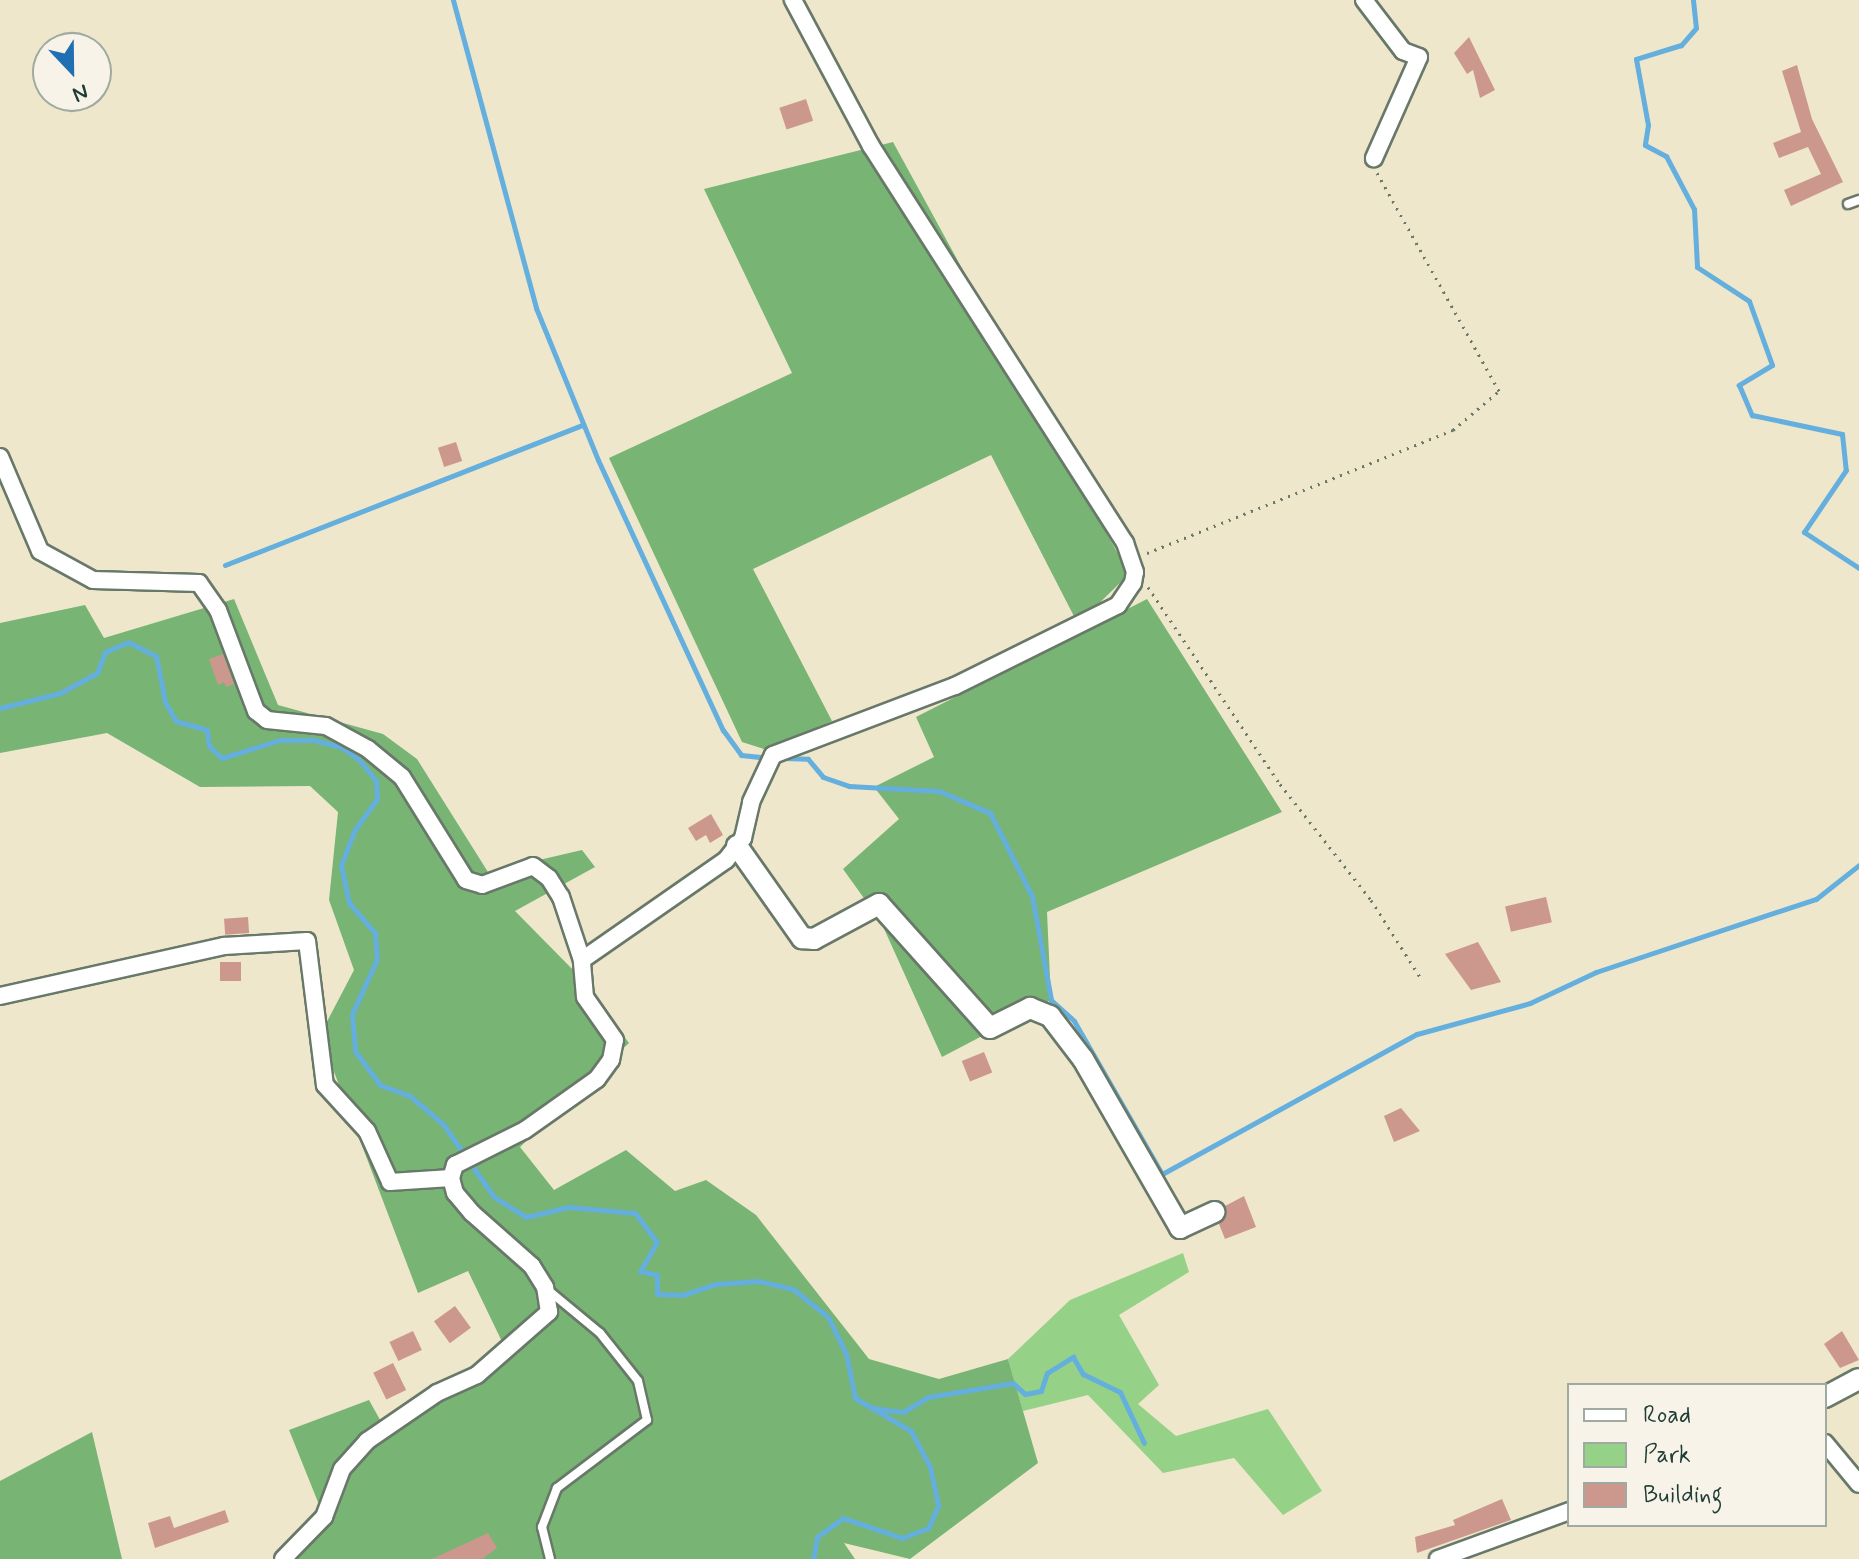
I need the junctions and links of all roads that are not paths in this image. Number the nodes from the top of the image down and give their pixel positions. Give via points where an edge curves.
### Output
1 (793, 0) edge
2 (1364, 0) edge
3 (1374, 158) road end
4 (1859, 200) edge
5 (1848, 204) dead end
6 (0, 457) edge
7 (737, 846) junction
8 (582, 960) junction
9 (0, 996) edge
10 (451, 1178) junction
11 (1214, 1212) dead end
12 (545, 1287) junction
13 (1859, 1379) edge
14 (1827, 1396) edge
15 (1827, 1445) edge
16 (1859, 1484) edge
17 (1567, 1512) edge
18 (283, 1559) edge
19 (550, 1559) edge
20 (1438, 1559) edge

1 - 7 street via 871,146 1085,477 1134,565 1118,605 955,686 773,755
2 - 3 street via 1403,51 1419,57
4 - 5 lane
6 - 8 street via 40,551 93,580 199,583 218,610 256,711 267,720 326,726 368,749 402,777 466,880 482,885 533,866 549,878 561,897
7 - 8 street via 726,860
7 - 11 street via 802,938 814,939 879,904 990,1028 1030,1008 1050,1016 1083,1059 1180,1228
8 - 10 street via 585,997 615,1040 611,1060 597,1079 525,1130 455,1165
9 - 10 street via 224,946 307,941 325,1085 367,1131 390,1182
10 - 12 street via 455,1193 472,1213 532,1266
12 - 18 street via 549,1312 508,1352 367,1441 342,1469 324,1517
12 - 19 lane via 600,1333 638,1381 647,1420 557,1488 542,1527
13 - 14 street
15 - 16 street
17 - 20 street

